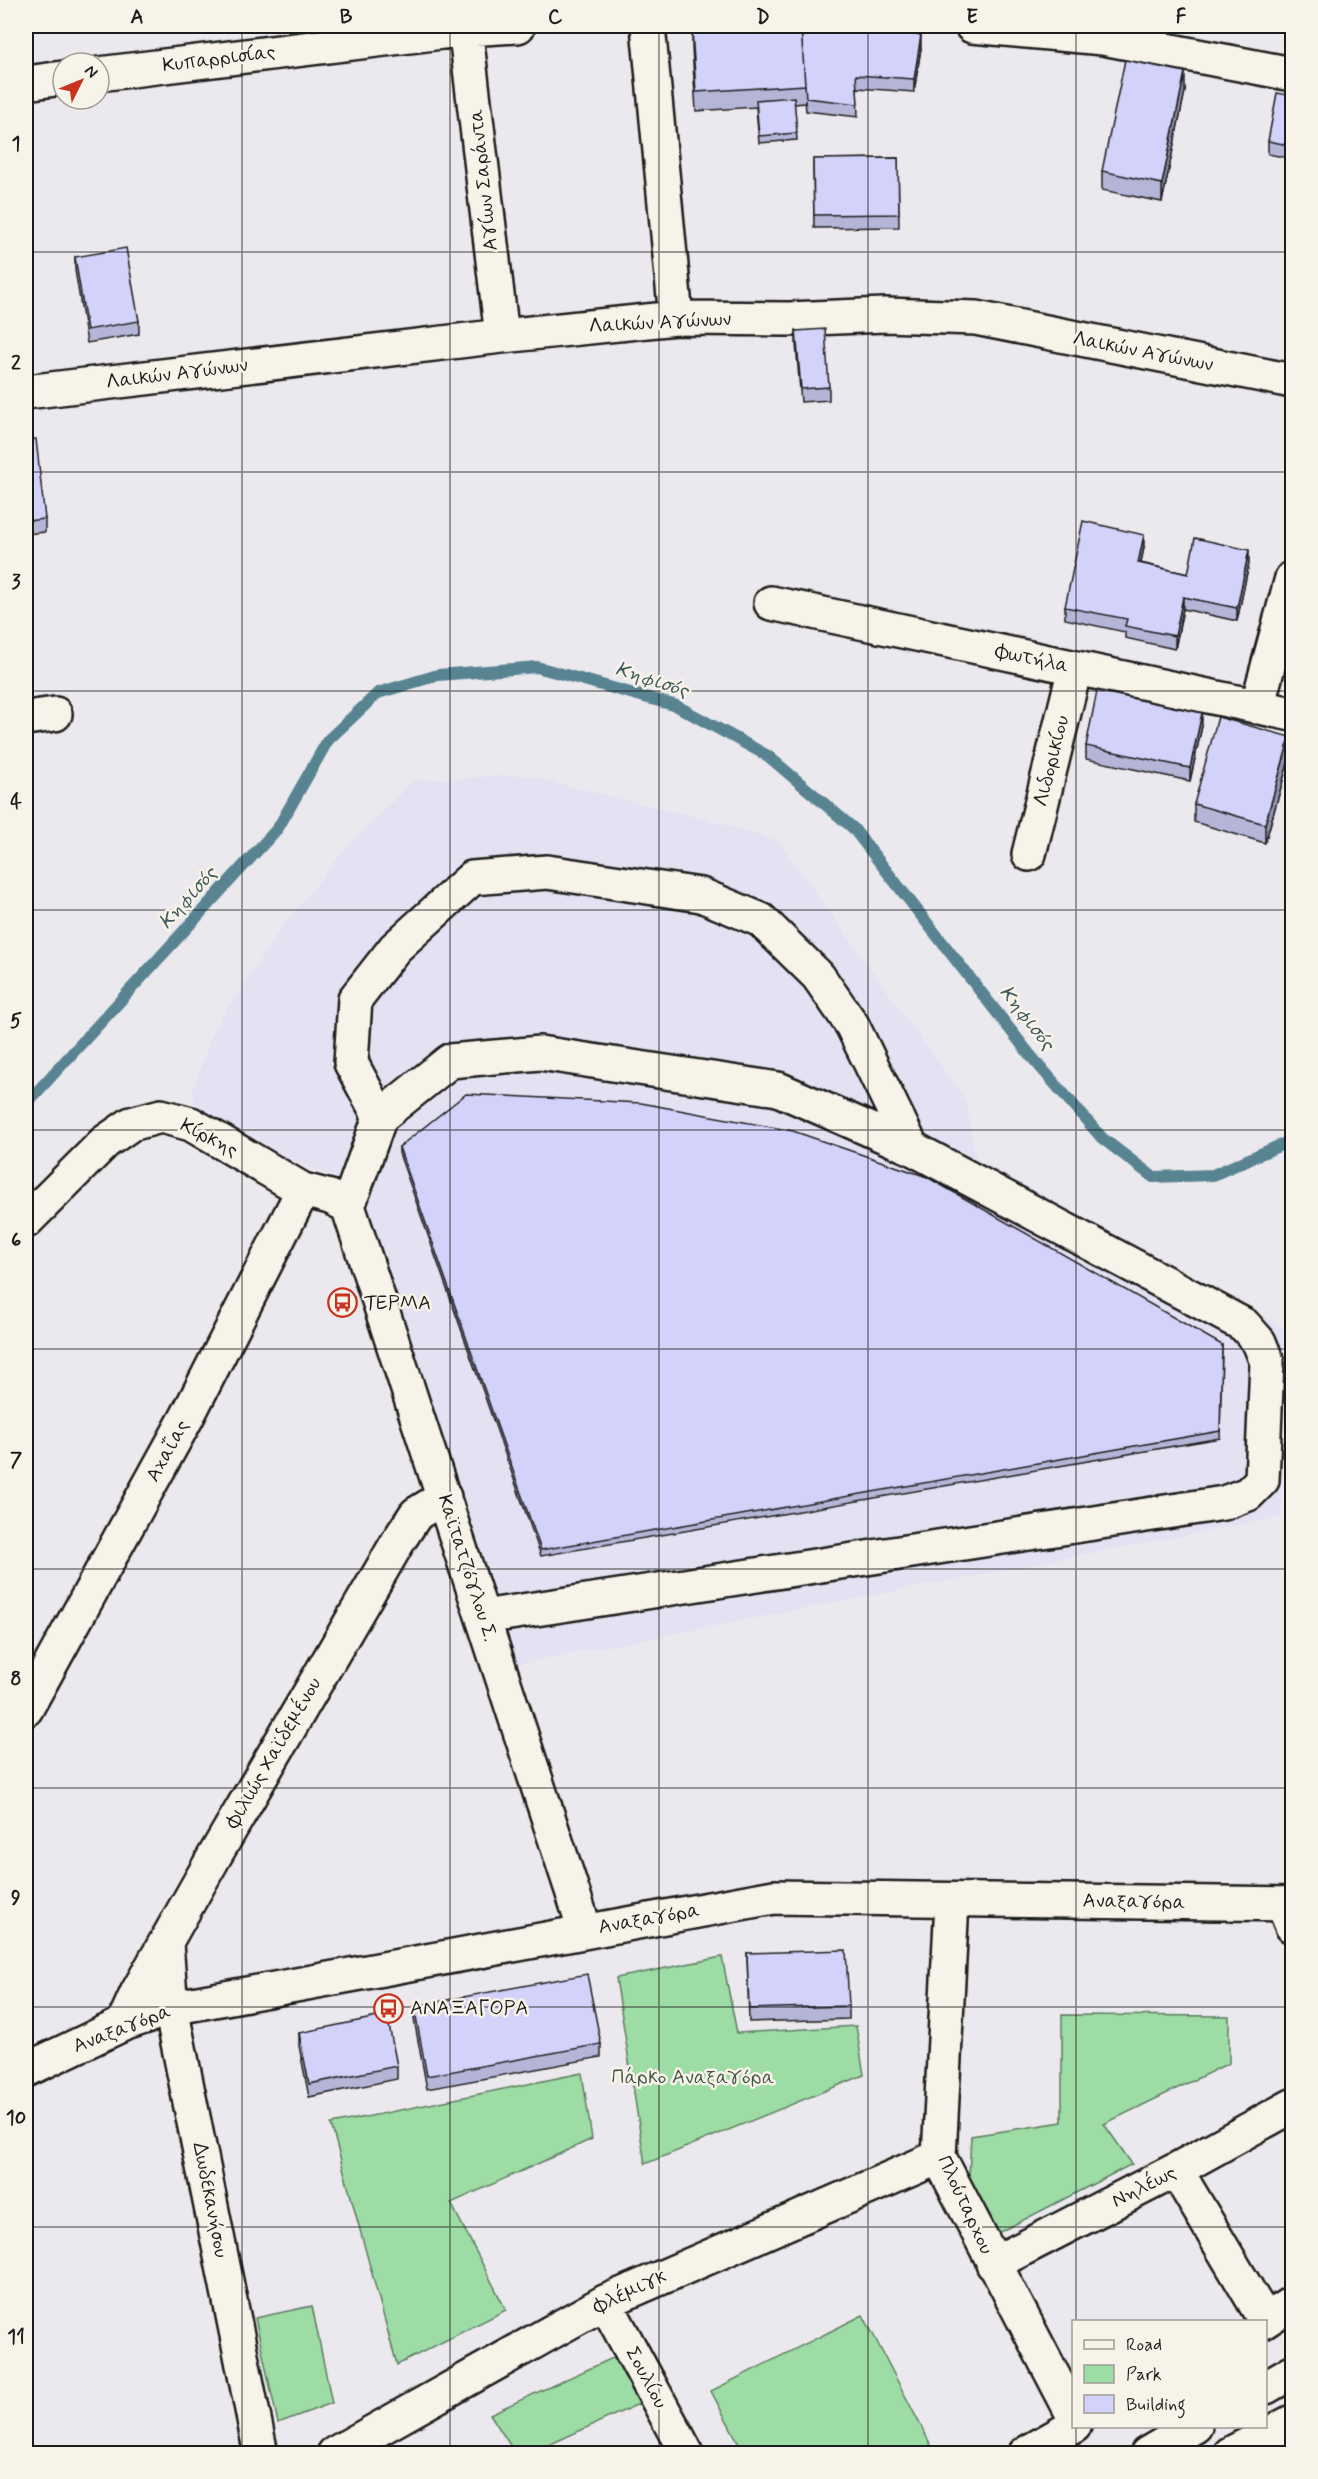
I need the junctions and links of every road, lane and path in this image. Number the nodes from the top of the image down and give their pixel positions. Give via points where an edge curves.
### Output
1 (518, 26) edge
2 (648, 26) edge
3 (972, 26) edge
4 (1184, 26) edge
5 (466, 27) edge
6 (1107, 32) edge
7 (1206, 57) junction
8 (111, 72) edge
9 (1293, 74) edge
10 (51, 79) edge
11 (26, 82) edge
12 (676, 318) junction
13 (501, 336) junction
14 (1293, 381) edge
15 (26, 392) edge
16 (1293, 578) edge
17 (771, 603) dead end
18 (1075, 668) junction
19 (1257, 707) junction
20 (1293, 714) edge
21 (1029, 854) dead end
22 (380, 1117) junction
23 (912, 1148) junction
24 (303, 1190) junction
25 (348, 1206) junction
26 (26, 1221) edge
27 (444, 1497) junction
28 (483, 1617) junction
29 (26, 1709) edge
30 (952, 1901) junction
31 (1289, 1911) edge
32 (585, 1930) junction
33 (166, 1944) junction
34 (171, 2008) junction
35 (123, 2024) junction
36 (26, 2070) edge
37 (1293, 2106) edge
38 (939, 2157) junction
39 (1176, 2170) junction
40 (993, 2264) junction
41 (605, 2302) junction
42 (1293, 2303) edge
43 (1263, 2320) edge
44 (1266, 2320) edge
45 (1293, 2372) edge
46 (1267, 2386) edge
47 (1072, 2412) edge
48 (1293, 2422) edge
49 (1072, 2428) edge
50 (1193, 2428) edge
51 (261, 2454) edge
52 (334, 2454) edge
53 (687, 2454) edge
54 (1025, 2454) edge
55 (1147, 2454) edge
56 (1230, 2454) edge

1 - 5 main road, Κυπαρρισίας
2 - 12 main road
3 - 6 main road
4 - 7 main road
5 - 8 main road, Κυπαρρισίας
5 - 13 main road, Αγίων Σαράντα
6 - 7 main road
7 - 9 main road
10 - 11 main road
12 - 13 main road, Λαικών Αγώνων
12 - 14 main road, Λαικών Αγώνων via 976,318
13 - 15 main road, Λαικών Αγώνων
16 - 19 main road
17 - 18 main road, Φωτήλα
18 - 19 main road, Φωτήλα
18 - 21 main road, Λιδορικίου
19 - 20 main road, Φωτήλα
22 - 23 main road via 450,1061 540,1053 778,1089
22 - 23 main road via 351,1063 355,999 395,948 472,879 547,872 701,896 761,920 818,976 852,1025
22 - 25 main road
23 - 28 main road via 1244,1325 1259,1341 1267,1362 1262,1480 1248,1494 1224,1503
24 - 25 main road, Κίρκης
24 - 26 main road, Κίρκης via 191,1124 161,1116 131,1124 105,1142
24 - 29 main road, Αχαΐας via 187,1417
25 - 27 main road, Καϊτατζόγλου Σ.
27 - 28 main road, Καϊτατζόγλου Σ.
27 - 33 main road, Φιλιώς Χαϊδεμένου via 416,1514 405,1528
28 - 32 main road, Καϊτατζόγλου Σ.
30 - 31 main road, Αναξαγόρα
30 - 32 main road, Αναξαγόρα via 774,1897
30 - 38 main road, Πλούταρχου
32 - 34 main road, Αναξαγόρα
33 - 34 main road, Δωδεκανήσου
33 - 35 main road, Φιλιώς Χαϊδεμένου
34 - 35 main road, Αναξαγόρα
34 - 51 main road, Δωδεκανήσου
35 - 36 main road, Αναξαγόρα
37 - 39 main road, Νηλέως
38 - 40 main road, Πλούταρχου
38 - 41 main road, Φλέμιγκ
39 - 40 main road, Νηλέως
39 - 43 main road
40 - 47 main road, Πλούταρχου
41 - 52 main road, Φλέμιγκ
41 - 53 main road, Σουλίου
42 - 44 main road
45 - 46 main road
48 - 56 main road
49 - 54 main road
50 - 55 main road

